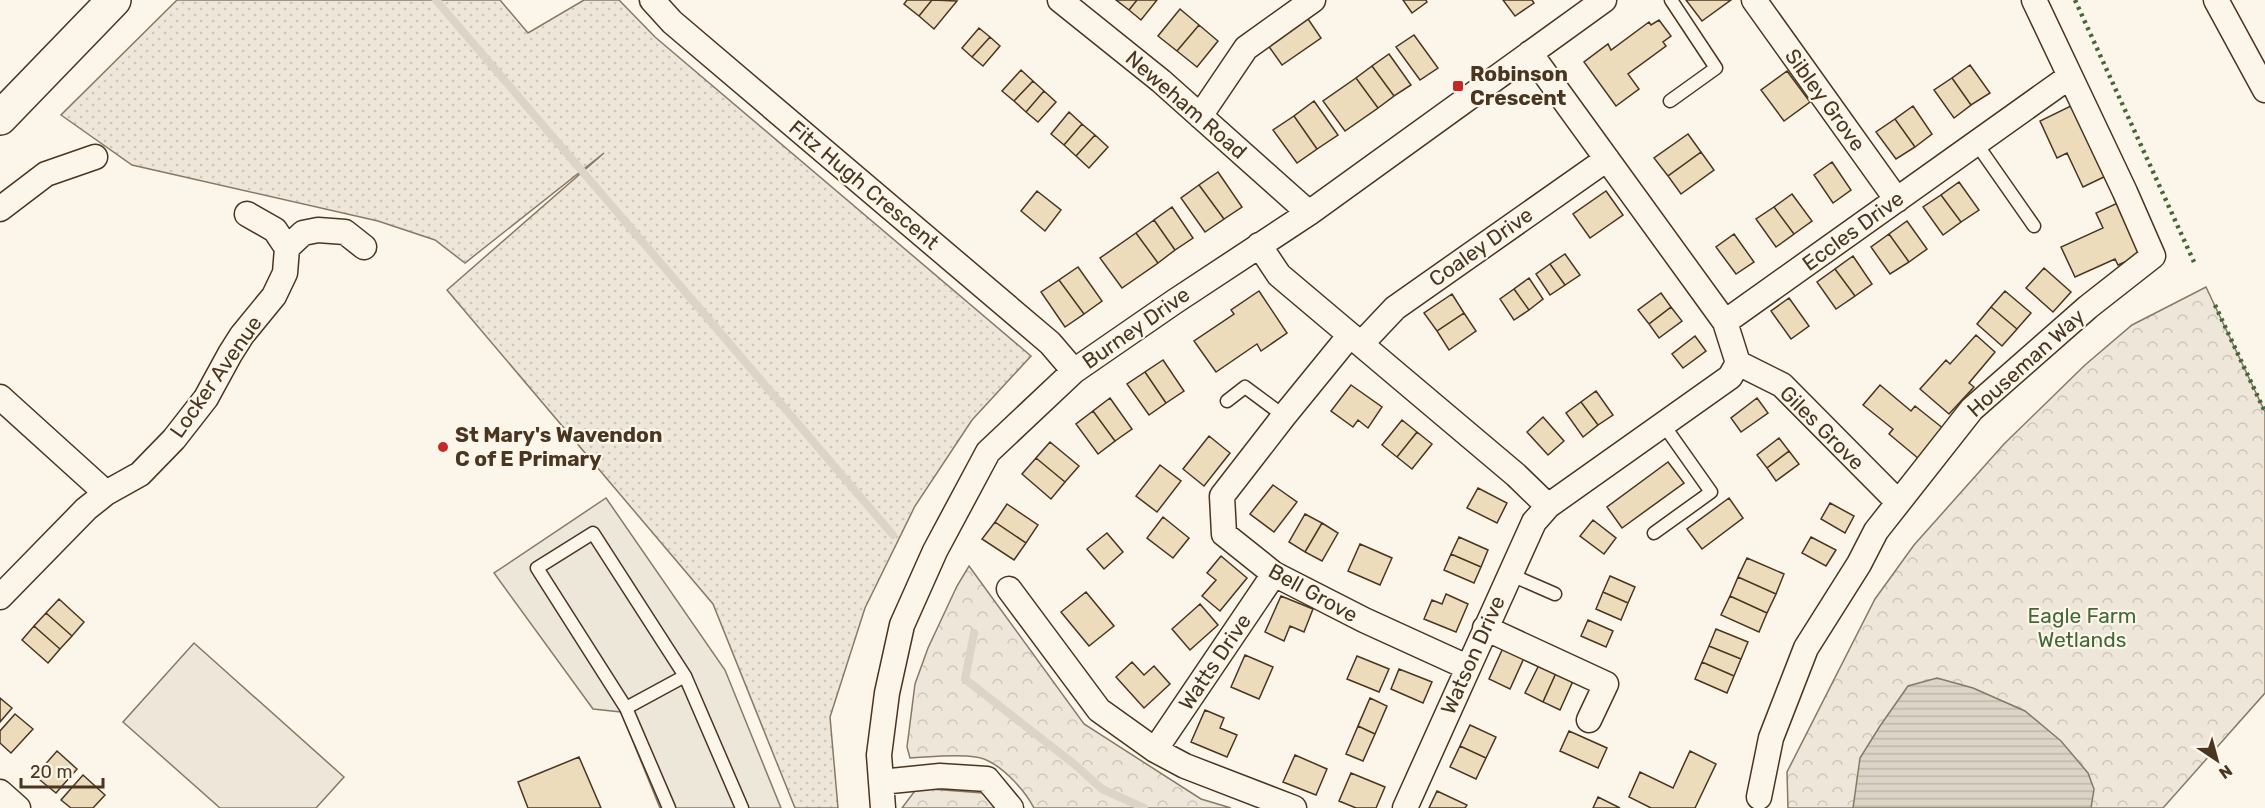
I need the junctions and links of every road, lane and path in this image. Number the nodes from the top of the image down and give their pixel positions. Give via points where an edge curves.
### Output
1 (114, 0) edge
2 (652, 0) edge
3 (1060, 0) edge
4 (1313, 0) edge
5 (1605, 0) edge
6 (1671, 0) edge
7 (1754, 0) edge
8 (2034, 0) edge
9 (2216, 0) edge
10 (1530, 53) junction
11 (2069, 77) junction
12 (2265, 90) edge
13 (1670, 101) dead end
14 (1200, 116) junction
15 (0, 118) edge
16 (1979, 141) junction
17 (95, 158) dead end
18 (1607, 159) junction
19 (1897, 200) junction
20 (0, 209) edge
21 (1309, 213) junction
22 (248, 214) dead end
23 (2034, 226) dead end
24 (1259, 245) junction
25 (287, 248) junction
26 (364, 248) dead end
27 (1725, 322) junction
28 (1356, 339) junction
29 (1738, 363) junction
30 (1074, 371) junction
31 (0, 397) edge
32 (1227, 401) dead end
33 (1284, 416) junction
34 (1663, 424) junction
35 (106, 493) junction
36 (1898, 502) junction
37 (1548, 506) junction
38 (1654, 533) dead end
39 (1274, 574) junction
40 (1509, 574) junction
41 (1009, 589) dead end
42 (1555, 594) dead end
43 (0, 597) edge
44 (1485, 628) junction
45 (1467, 667) junction
46 (685, 676) junction
47 (626, 708) junction
48 (1589, 720) dead end
49 (1155, 750) junction
50 (880, 782) junction
51 (0, 792) edge
52 (1759, 797) dead end
53 (18, 808) edge
54 (669, 808) edge
55 (742, 808) edge
56 (883, 808) edge
57 (1011, 808) edge
58 (1294, 808) edge
59 (1404, 808) edge

1 - 15 street
2 - 30 street, Fitz Hugh Crescent via 672,22 1050,344
3 - 14 street, Neweham Road
4 - 14 street via 1246,48
5 - 10 street, Burney Drive
6 - 13 lane via 1716,68
7 - 19 street, Sibley Grove
8 - 11 street, Houseman Way
9 - 12 street
10 - 18 street
10 - 21 street, Burney Drive
11 - 16 street, Eccles Drive
11 - 36 street, Houseman Way via 2153,256 2088,307 1972,409
14 - 21 street, Neweham Road
16 - 19 street, Eccles Drive
16 - 23 lane
17 - 20 street via 46,174
18 - 27 street
18 - 28 street, Coaley Drive
19 - 27 street, Eccles Drive
21 - 24 street, Burney Drive
22 - 25 street via 274,230
24 - 28 street via 1279,275
24 - 30 street, Burney Drive
25 - 26 street via 303,233 318,230 345,232
25 - 35 street, Locker Avenue via 285,273 274,296 230,354 206,398 174,440 140,474
27 - 29 street
28 - 33 street, Bell Grove
28 - 37 street
29 - 34 street via 1730,377
29 - 36 street, Giles Grove via 1782,385
30 - 50 street, Burney Drive via 988,452 935,551 902,625 887,693 879,755
31 - 35 street
32 - 33 lane via 1245,387
33 - 39 street, Bell Grove via 1222,496 1224,534
34 - 37 street
34 - 38 lane via 1711,492
35 - 43 street, Locker Avenue
36 - 52 street, Houseman Way via 1876,531 1806,648 1771,738
37 - 40 street, Watson Drive via 1534,522
39 - 45 street, Bell Grove
39 - 49 street, Watts Drive
40 - 42 lane
40 - 44 street, Watson Drive
41 - 49 street via 1100,710
44 - 45 street, Watson Drive
44 - 48 street via 1606,684
45 - 59 street, Watson Drive
46 - 47 lane
46 - 47 lane via 593,533 537,568
46 - 55 lane
47 - 54 lane
49 - 58 street via 1185,766
50 - 56 street, Burney Drive
50 - 57 street via 940,776 987,779
51 - 53 street

